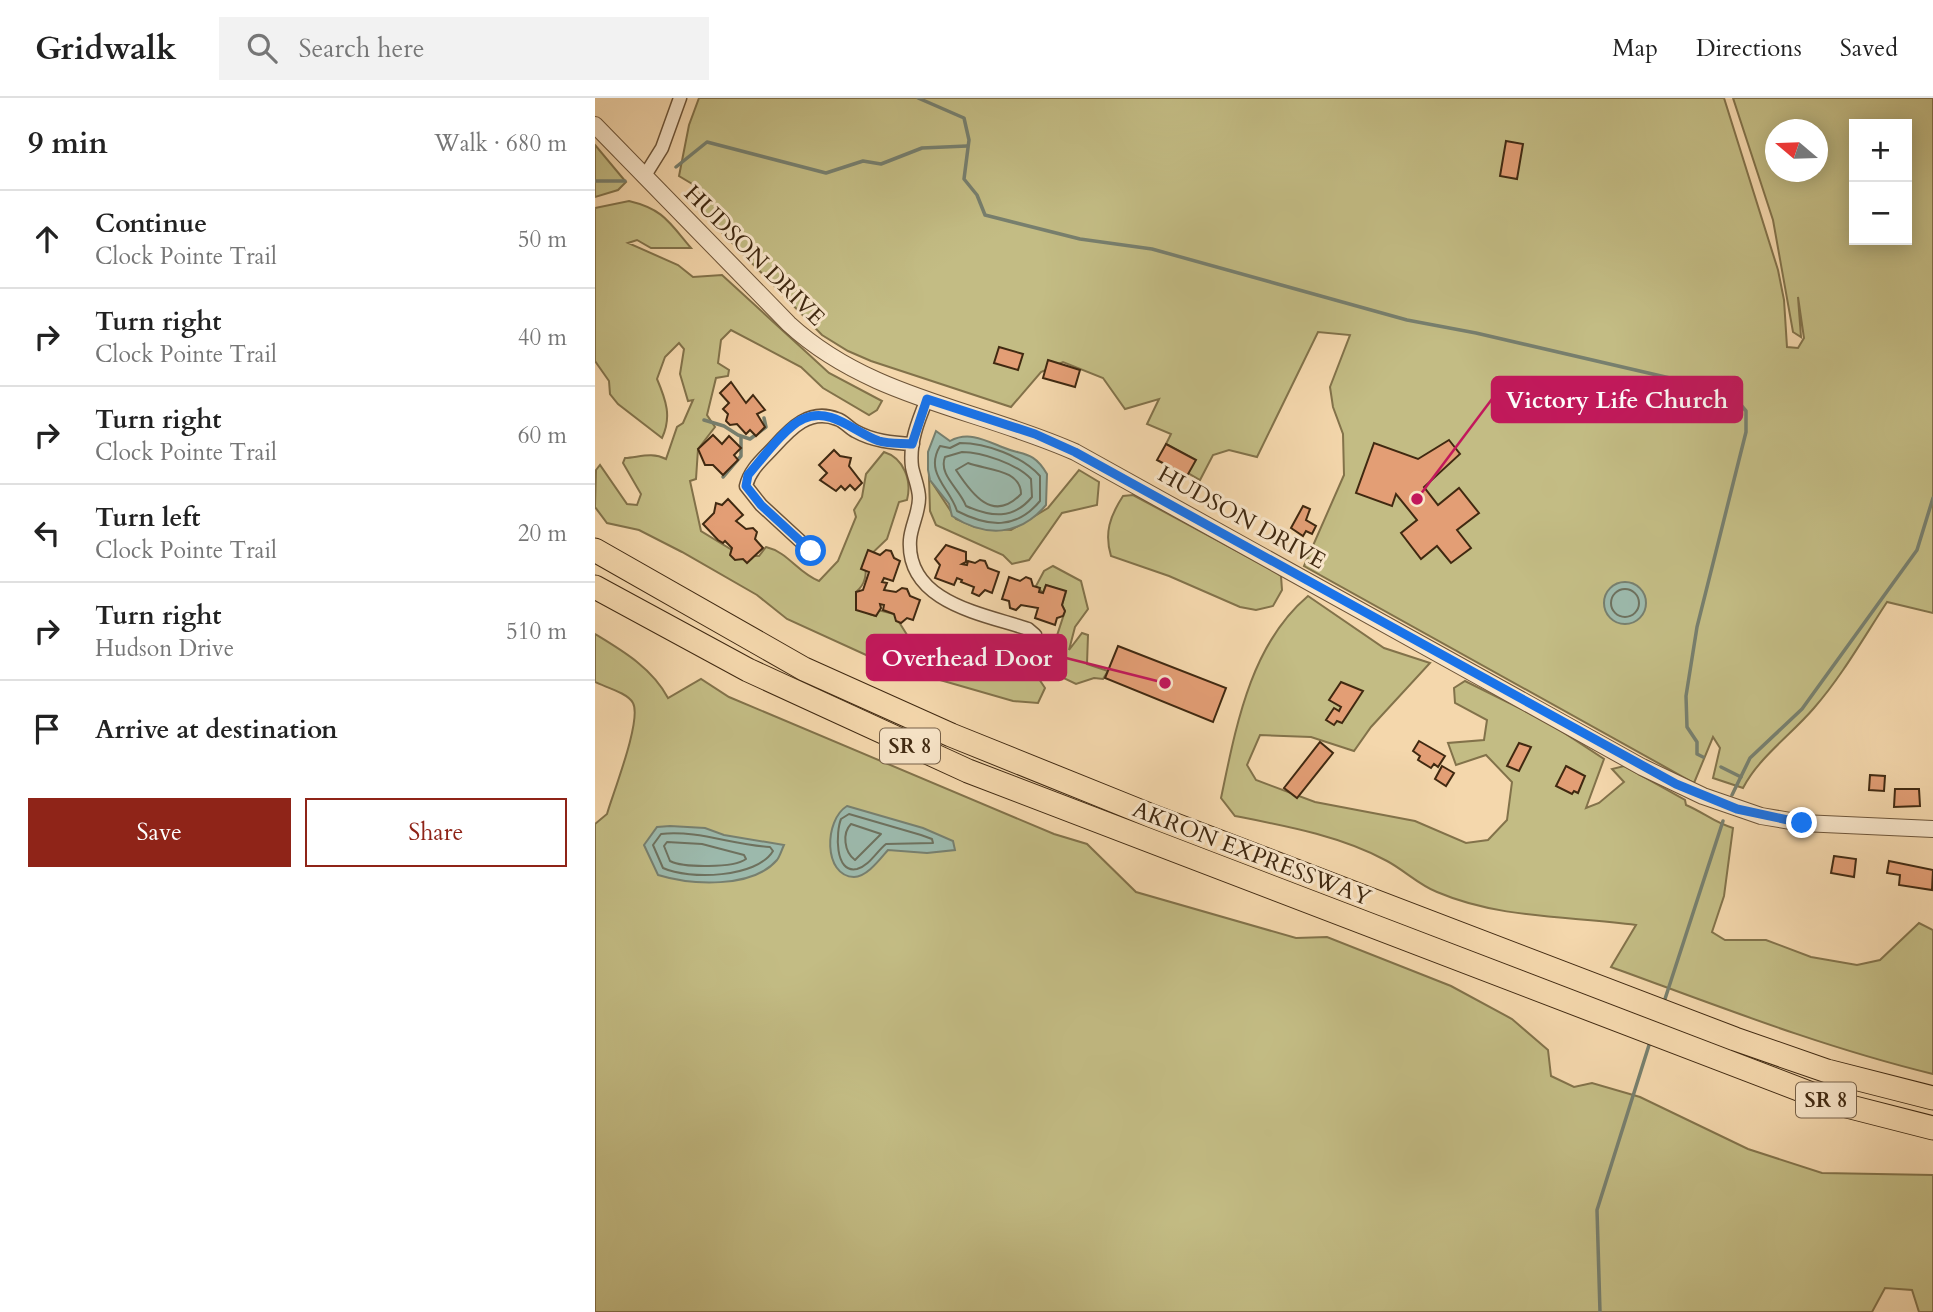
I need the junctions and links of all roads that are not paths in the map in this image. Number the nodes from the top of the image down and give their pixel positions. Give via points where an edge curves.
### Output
1 (680, 98) edge
2 (595, 125) edge
3 (644, 177) junction
4 (927, 399) junction
5 (912, 444) junction
6 (595, 550) edge
7 (811, 551) dead end
8 (595, 587) edge
9 (1019, 663) dead end
10 (1933, 829) edge
11 (1933, 1098) edge
12 (1933, 1128) edge

1 - 3 street via 662,148
2 - 3 street, HUDSON DRIVE
3 - 4 street, HUDSON DRIVE via 809,342 852,370
4 - 5 street
4 - 10 street, HUDSON DRIVE via 1075,452 1642,767 1703,796 1749,813 1790,821
5 - 7 street via 883,442 825,416 802,419 782,438 748,475 746,486
5 - 9 street via 919,497 909,543 919,578 949,602 1028,629 1035,635 1031,653
6 - 11 highway, AKRON EXPRESSWAY / SR 8 via 804,669 951,735 1735,1039 1827,1071
8 - 12 highway, AKRON EXPRESSWAY / SR 8 via 748,670 955,766 1835,1103

